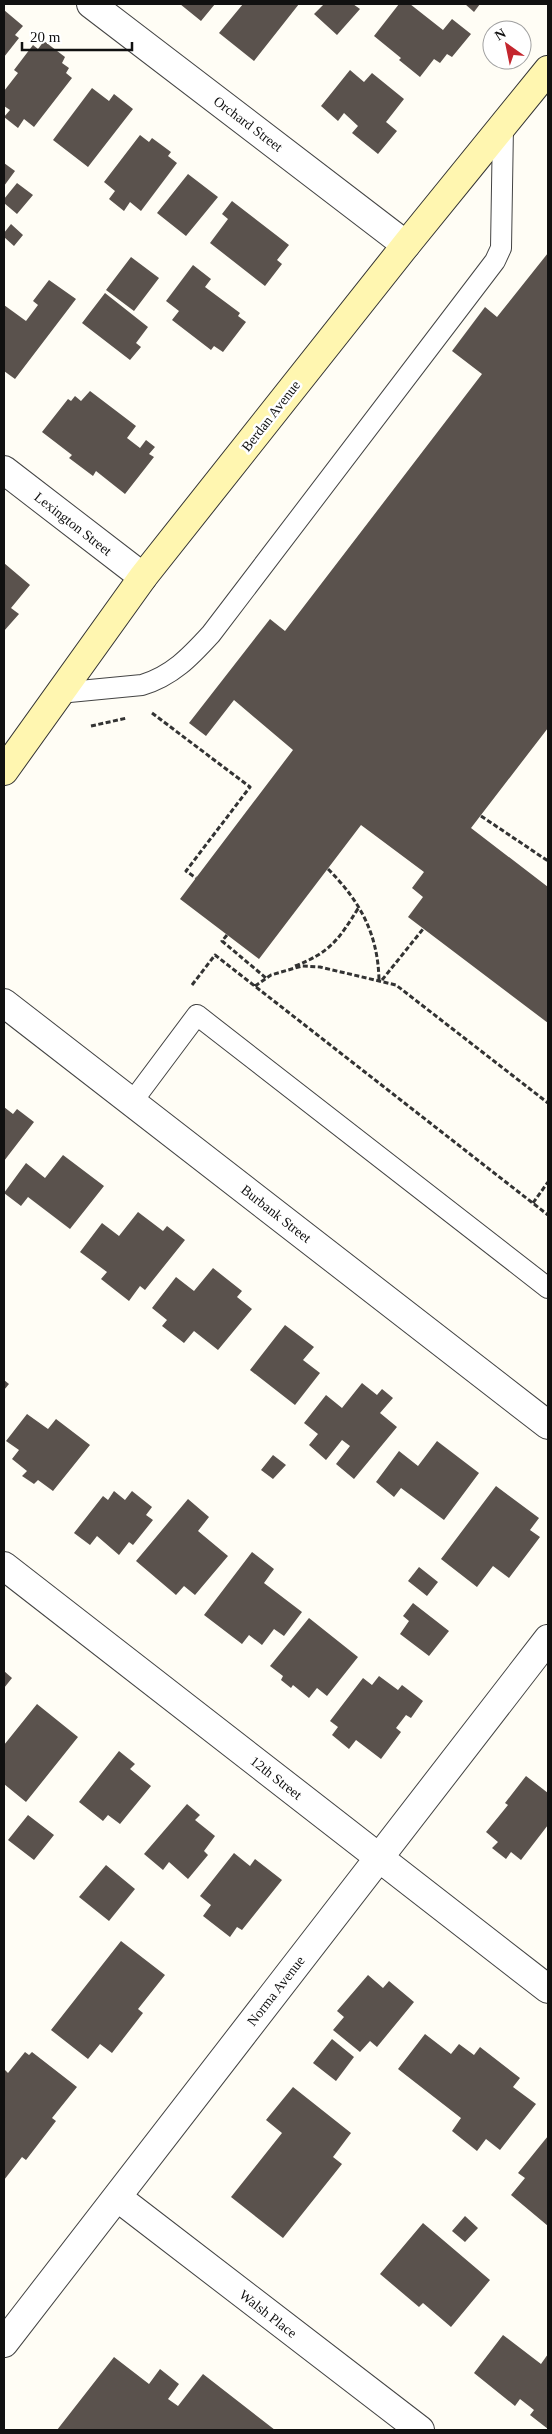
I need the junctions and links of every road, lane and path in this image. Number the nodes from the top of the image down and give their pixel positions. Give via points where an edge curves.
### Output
1 (91, 4) edge
2 (548, 70) edge
3 (503, 126) junction
4 (406, 245) junction
5 (4, 470) edge
6 (143, 578) junction
7 (59, 693) junction
8 (152, 713) dead end
9 (4, 771) edge
10 (481, 816) dead end
11 (548, 861) edge
12 (328, 869) dead end
13 (196, 878) dead end
14 (359, 907) junction
15 (424, 929) dead end
16 (227, 935) dead end
17 (283, 971) junction
18 (266, 978) junction
19 (381, 980) junction
20 (255, 986) junction
21 (186, 992) dead end
22 (4, 1003) edge
23 (132, 1102) junction
24 (548, 1103) edge
25 (548, 1182) edge
26 (533, 1203) junction
27 (548, 1215) edge
28 (548, 1288) edge
29 (548, 1425) edge
30 (4, 1566) edge
31 (548, 1640) edge
32 (379, 1858) junction
33 (548, 1989) edge
34 (117, 2197) junction
35 (4, 2343) edge
36 (420, 2430) edge

1 - 4 street, Orchard Street
2 - 3 street, Berdan Avenue
3 - 4 street, Berdan Avenue
3 - 7 lane via 502,234 501,248 495,261 211,634 180,666 154,682
4 - 6 street, Berdan Avenue
5 - 6 street, Lexington Street
6 - 7 street, Berdan Avenue
7 - 9 street, Berdan Avenue
8 - 13 path via 250,788 186,871
10 - 11 path
12 - 14 path
14 - 17 path via 329,949
14 - 19 path via 378,955
15 - 19 path
16 - 18 path via 222,941
17 - 18 path
17 - 19 path via 302,966 320,967
18 - 20 path
19 - 24 path via 396,986
20 - 21 path via 216,955
20 - 26 path
22 - 23 street, Burbank Street
23 - 28 lane via 197,1015
23 - 29 street, Burbank Street
25 - 26 path
26 - 27 path
30 - 32 street, 12th Street
31 - 32 street, Norma Avenue
32 - 33 street, 12th Street
32 - 34 street, Norma Avenue
34 - 35 street, Norma Avenue
34 - 36 street, Walsh Place

